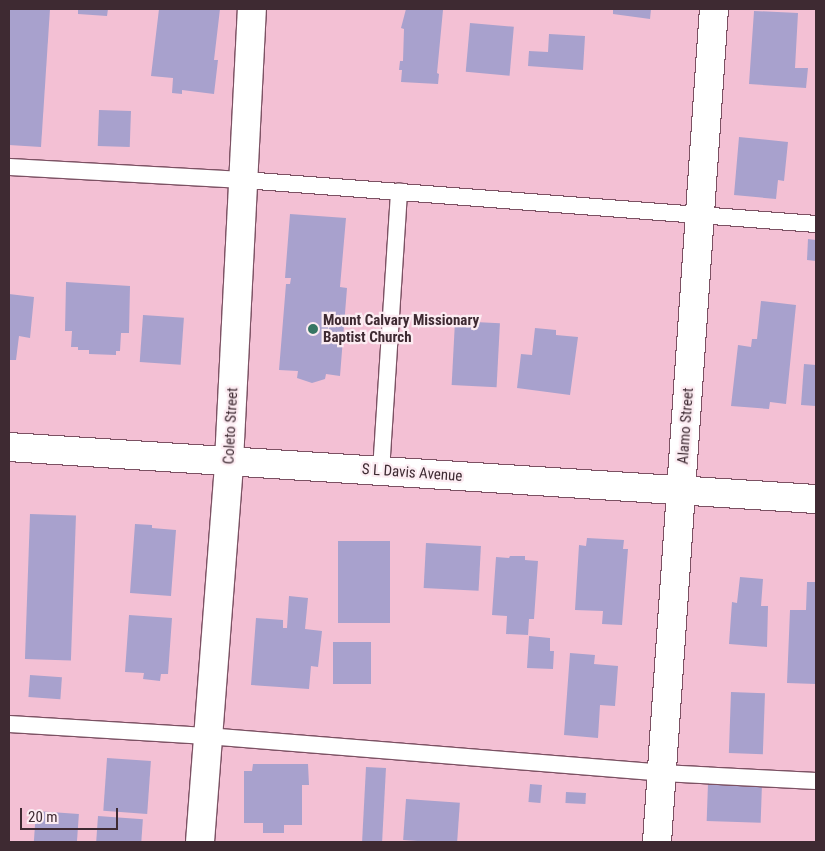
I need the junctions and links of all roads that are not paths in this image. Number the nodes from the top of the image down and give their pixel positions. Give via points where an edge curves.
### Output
1 (252, 9) edge
2 (714, 9) edge
3 (9, 168) edge
4 (244, 180) junction
5 (399, 192) junction
6 (700, 216) junction
7 (816, 224) edge
8 (9, 447) edge
9 (229, 462) junction
10 (381, 471) junction
11 (681, 490) junction
12 (816, 499) edge
13 (9, 724) edge
14 (207, 736) junction
15 (662, 773) junction
16 (816, 781) edge
17 (200, 842) edge
18 (657, 842) edge

1 - 4 street, Coleto Street
2 - 6 street, Alamo Street
3 - 4 lane
4 - 5 lane
4 - 9 street, Coleto Street
5 - 6 lane
5 - 10 lane
6 - 7 lane
6 - 11 street, Alamo Street
8 - 9 street, S L Davis Avenue
9 - 10 street, S L Davis Avenue
9 - 14 street, Coleto Street
10 - 11 street, S L Davis Avenue
11 - 12 street, S L Davis Avenue
11 - 15 street, Alamo Street
13 - 14 lane
14 - 15 lane
14 - 17 street, Coleto Street
15 - 16 lane
15 - 18 street, Alamo Street

